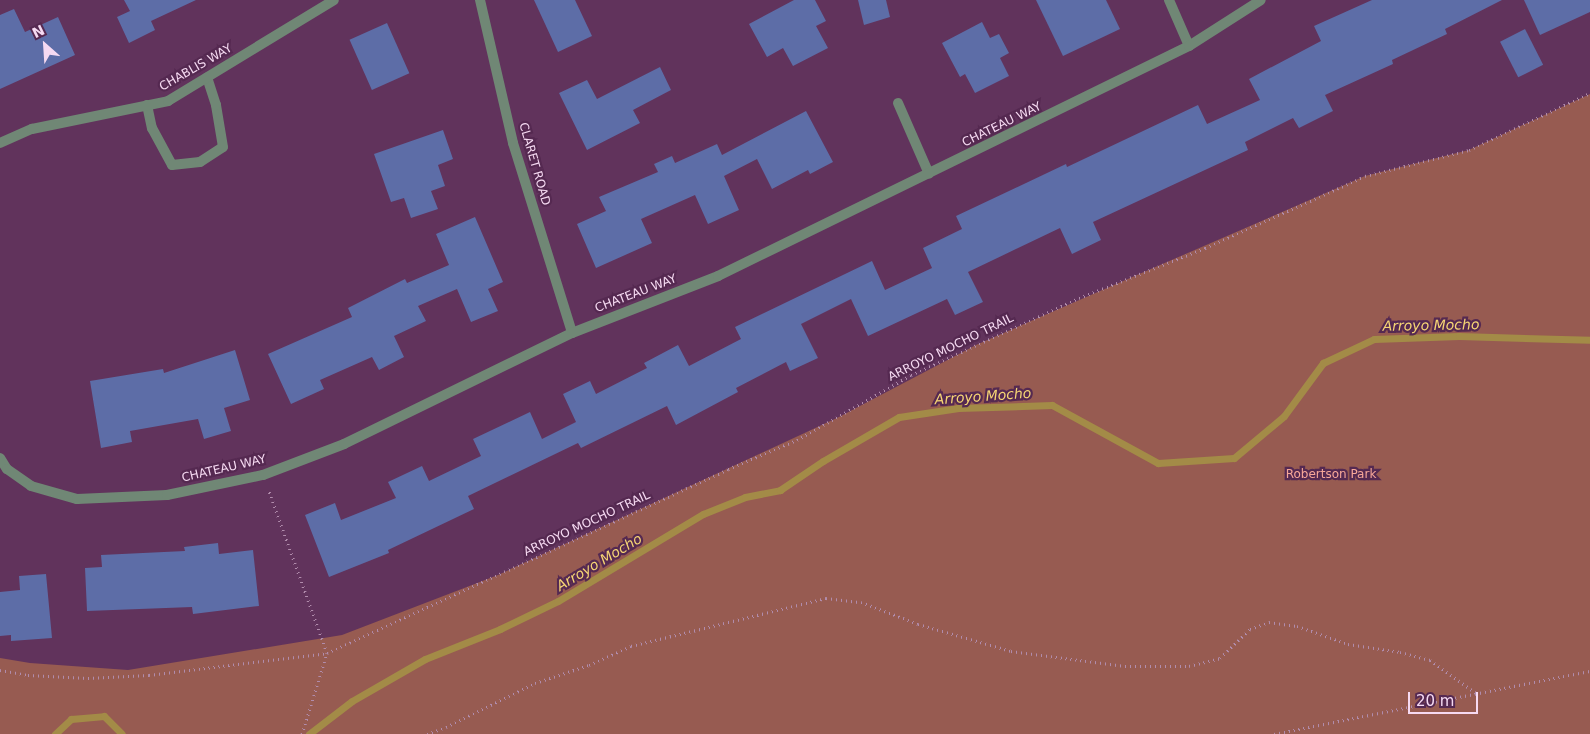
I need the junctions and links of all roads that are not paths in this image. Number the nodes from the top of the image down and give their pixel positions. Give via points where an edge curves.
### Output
1 (334, 0) edge
2 (480, 0) edge
3 (1169, 0) edge
4 (1261, 0) edge
5 (1189, 46) junction
6 (207, 77) junction
7 (898, 103) dead end
8 (147, 105) junction
9 (0, 143) edge
10 (929, 174) junction
11 (572, 333) junction
12 (0, 458) edge

1 - 6 street, CHABLIS WAY
2 - 11 street, CLARET ROAD via 513,143
3 - 5 street
4 - 5 street, CHATEAU WAY
5 - 10 street, CHATEAU WAY
6 - 8 street, CHABLIS WAY via 168,101
6 - 8 street via 216,105 223,147 200,162 172,165 152,128
7 - 10 street
8 - 9 street, CHABLIS WAY via 32,130
10 - 11 street, CHATEAU WAY via 718,276
11 - 12 street, CHATEAU WAY via 344,444 263,475 167,495 77,499 31,486 7,469

